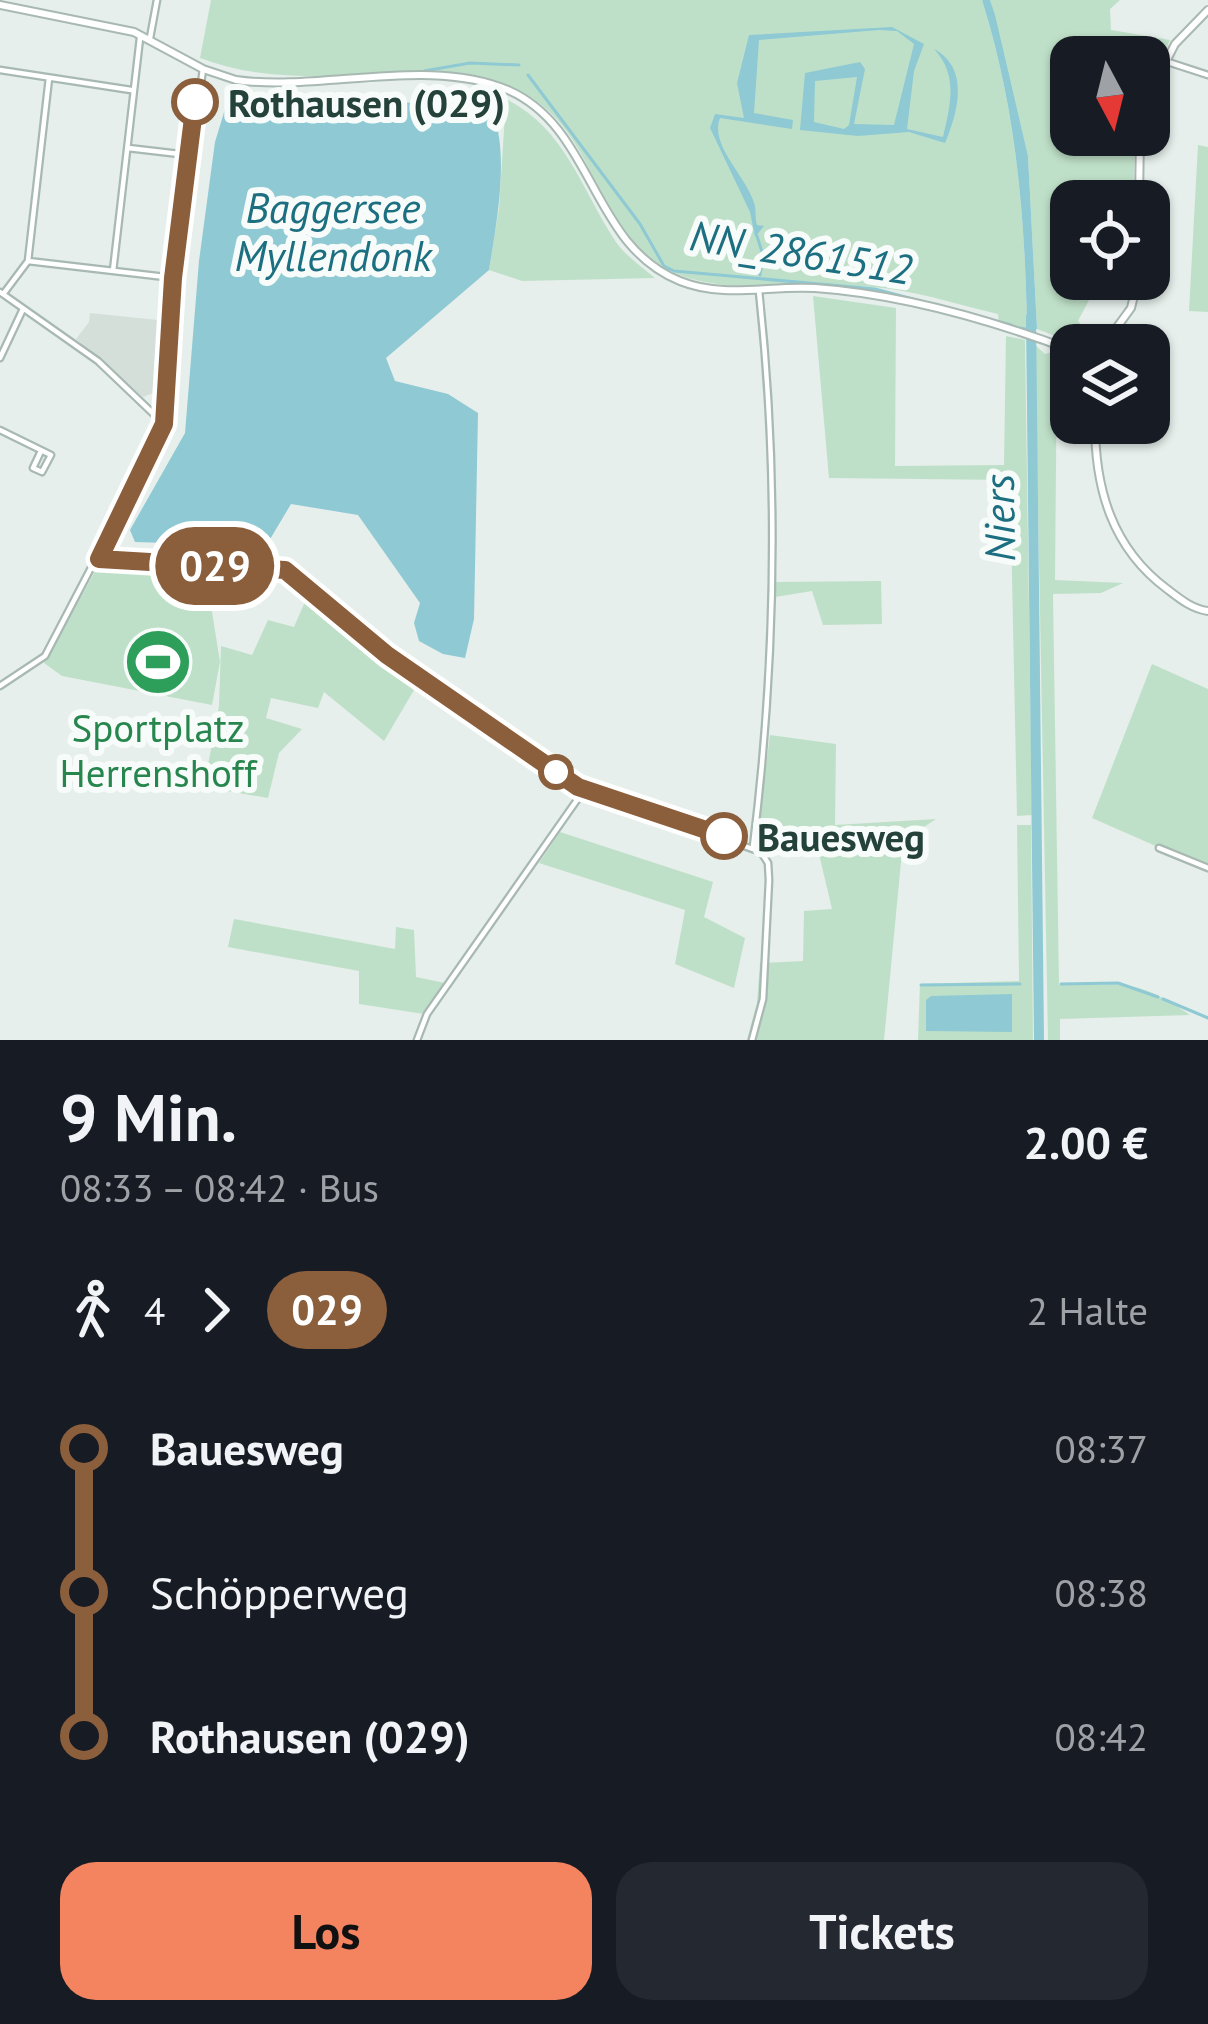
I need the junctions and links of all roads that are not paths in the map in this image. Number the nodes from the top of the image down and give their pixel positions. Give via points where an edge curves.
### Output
1 (157, 0) edge
2 (0, 4) edge
3 (1208, 10) edge
4 (140, 34) junction
5 (150, 38) junction
6 (1170, 54) edge
7 (1170, 61) edge
8 (203, 69) junction
9 (0, 70) edge
10 (1208, 75) edge
11 (49, 78) junction
12 (134, 90) junction
13 (127, 148) junction
14 (188, 155) junction
15 (28, 261) junction
16 (112, 271) junction
17 (173, 278) junction
18 (759, 291) junction
19 (2, 293) edge
20 (23, 309) junction
21 (1050, 343) edge
22 (0, 358) edge
23 (164, 424) junction
24 (0, 430) edge
25 (1096, 444) edge
26 (41, 451) dead end
27 (99, 559) junction
28 (1208, 611) edge
29 (0, 686) edge
30 (584, 790) junction
31 (753, 847) junction
32 (1159, 848) dead end
33 (1208, 868) edge
34 (417, 1040) edge
35 (752, 1040) edge

1 - 5 street
2 - 4 street
3 - 6 street
4 - 5 street
4 - 12 street
5 - 8 street
7 - 10 street
8 - 14 street
8 - 18 street via 247,81 455,78 504,88 562,133 610,222 641,258 689,285
9 - 11 street
11 - 12 street
11 - 15 street
12 - 13 street
13 - 14 street
13 - 16 street
14 - 17 street
15 - 16 street
15 - 19 street
16 - 17 street
17 - 23 street
18 - 21 street via 809,287 878,297
18 - 31 street via 773,488 768,722
19 - 20 street
20 - 22 street
20 - 23 street via 98,361
23 - 27 street
24 - 26 street
25 - 28 street via 1099,480 1123,545 1163,587
27 - 29 street via 44,658
27 - 30 street via 285,570 387,655
30 - 31 street
30 - 34 street via 427,1014
31 - 35 street via 769,863 769,880 763,999
32 - 33 street

